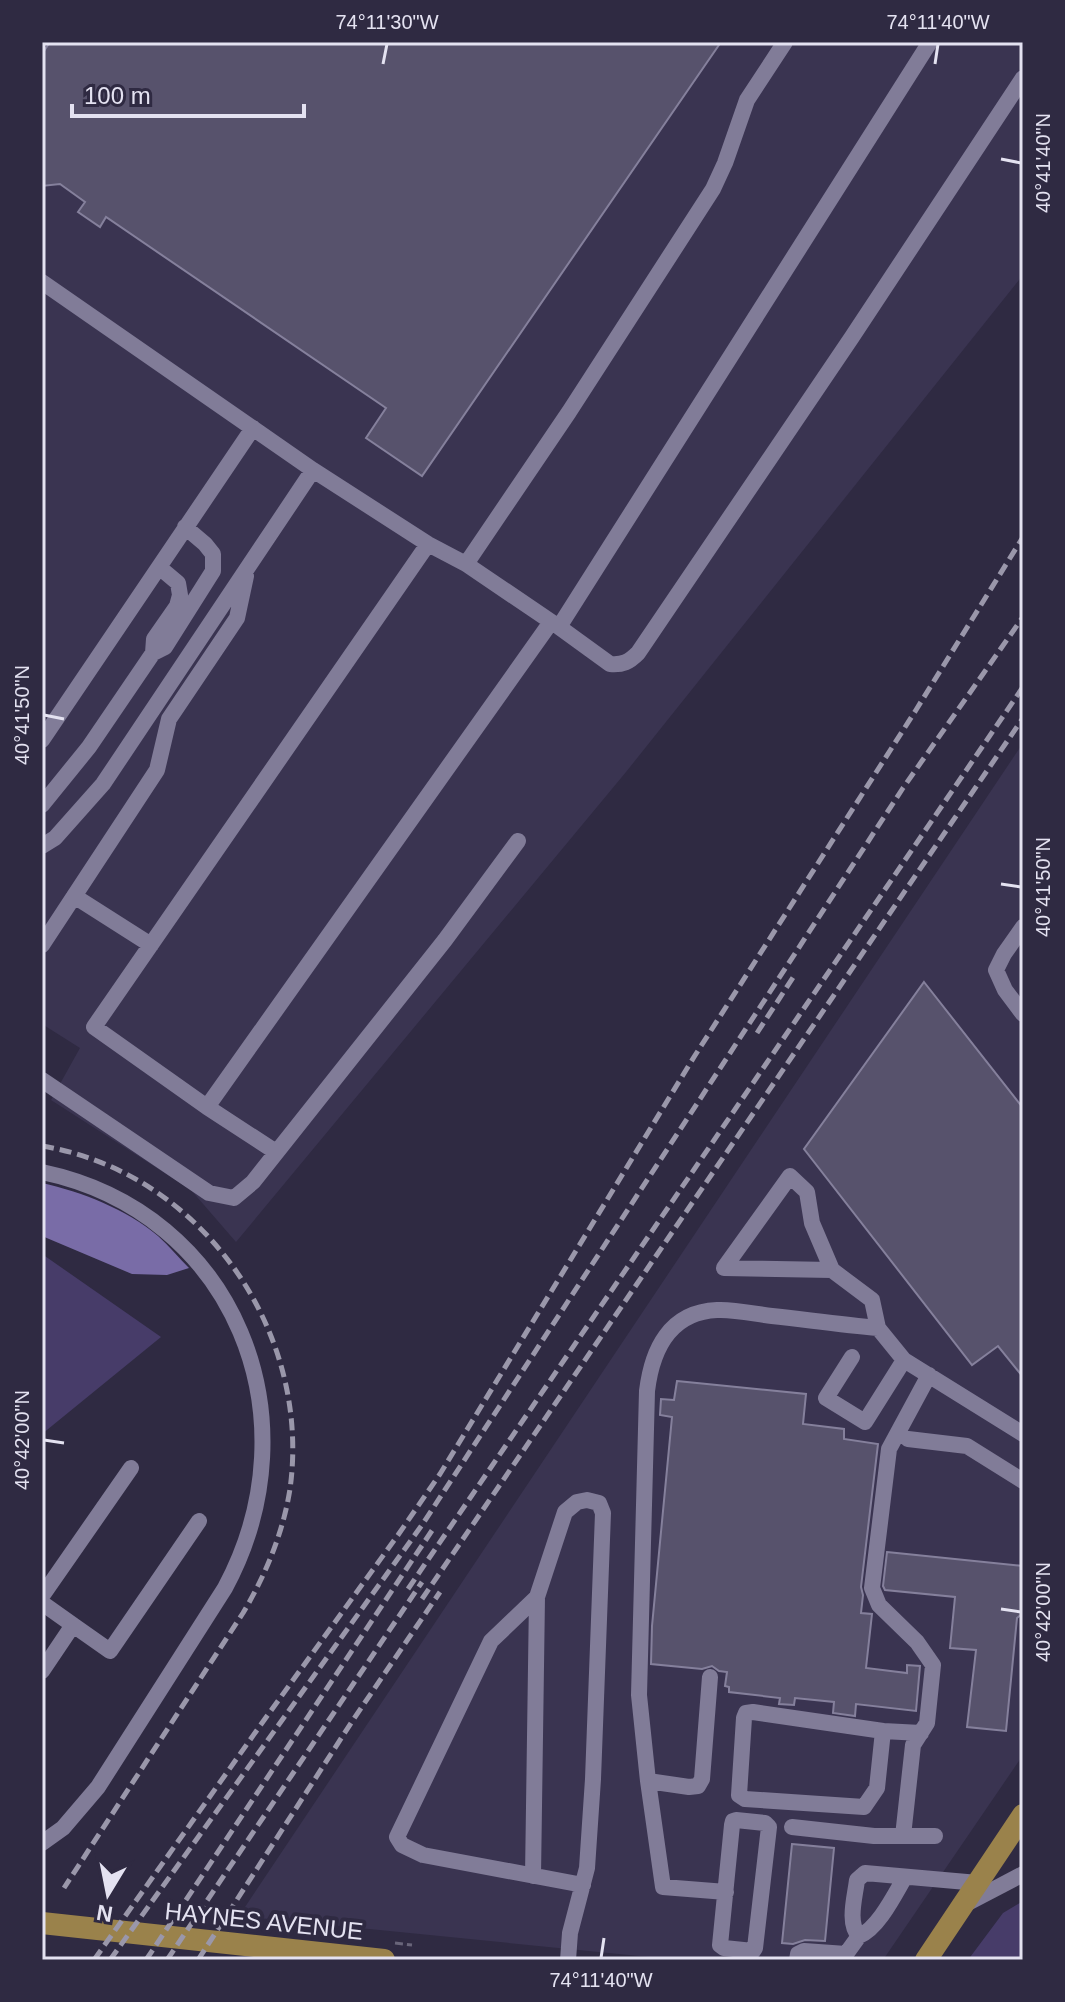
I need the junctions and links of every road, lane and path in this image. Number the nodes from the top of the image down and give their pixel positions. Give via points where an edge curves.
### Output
1 (785, 42) edge
2 (930, 42) edge
3 (1023, 78) edge
4 (42, 282) edge
5 (253, 428) junction
6 (313, 470) junction
7 (185, 527) junction
8 (428, 544) junction
9 (466, 564) junction
10 (248, 566) junction
11 (159, 567) junction
12 (555, 624) junction
13 (153, 653) junction
14 (42, 740) edge
15 (42, 805) edge
16 (518, 841) dead end
17 (42, 846) edge
18 (74, 896) junction
19 (1023, 927) edge
20 (42, 945) edge
21 (151, 945) junction
22 (1023, 1014) edge
23 (42, 1080) edge
24 (207, 1107) junction
25 (276, 1152) junction
26 (42, 1172) edge
27 (832, 1270) junction
28 (878, 1328) junction
29 (852, 1357) dead end
30 (904, 1360) junction
31 (929, 1375) junction
32 (1023, 1434) edge
33 (908, 1439) dead end
34 (131, 1468) dead end
35 (1023, 1481) edge
36 (199, 1521) dead end
37 (42, 1596) edge
38 (537, 1597) junction
39 (42, 1603) edge
40 (73, 1625) junction
41 (42, 1671) edge
42 (710, 1677) dead end
43 (883, 1731) junction
44 (921, 1733) junction
45 (648, 1781) junction
46 (1023, 1815) edge
47 (792, 1827) dead end
48 (903, 1836) junction
49 (935, 1836) dead end
50 (42, 1843) edge
51 (1023, 1874) edge
52 (533, 1876) junction
53 (905, 1877) junction
54 (978, 1883) junction
55 (583, 1885) junction
56 (726, 1892) junction
57 (963, 1906) junction
58 (42, 1923) edge
59 (859, 1936) junction
60 (412, 1945) dead end
61 (384, 1951) edge
62 (568, 1960) edge
63 (797, 1960) edge
64 (926, 1960) edge

1 - 9 street via 747,100 713,189
2 - 12 street
3 - 12 street via 638,653 628,662 610,664
4 - 5 street
5 - 6 street
5 - 7 street
6 - 8 street
6 - 10 street
7 - 11 street
7 - 13 street via 213,554 213,571 165,647
8 - 9 street
8 - 21 street
9 - 12 street
10 - 17 street via 103,784
10 - 18 street via 237,618 169,719 157,770
11 - 13 street via 178,583 180,595 154,639
11 - 14 street
12 - 24 street
13 - 15 street
16 - 25 street
18 - 20 street
18 - 21 street
19 - 22 street via 996,970
21 - 24 street via 94,1027
23 - 25 street via 209,1193 234,1198
24 - 25 street
26 - 50 street via 130,1206 196,1261 243,1338 257,1384 263,1443 254,1517 225,1588 98,1787 63,1828
27 - 27 street via 770,1269 724,1268 790,1176 807,1192 812,1223
27 - 28 street via 872,1300
28 - 30 street
28 - 45 street via 716,1309 685,1318 659,1345 647,1391 639,1695
29 - 30 street via 826,1398 865,1422
30 - 31 street
31 - 32 street
31 - 44 street via 889,1449 872,1588 879,1605 933,1665 927,1723
33 - 35 street via 967,1446
34 - 37 street
36 - 40 street via 110,1651
38 - 52 street
38 - 52 street via 491,1641 397,1837 423,1855
38 - 55 street via 565,1512 577,1502 599,1503 603,1513 593,1779
39 - 40 street
40 - 41 street
42 - 45 street via 698,1786
43 - 43 street via 877,1788 864,1807 739,1795 746,1713
43 - 44 street
44 - 48 street via 913,1745
45 - 56 street via 663,1887
46 - 54 main road
47 - 48 street
48 - 49 street
51 - 57 street
52 - 55 street
53 - 54 street
53 - 59 street via 873,1927
53 - 59 street via 867,1872 859,1877 853,1920
54 - 57 main road
55 - 62 street
56 - 56 street via 721,1947 753,1951 768,1824 733,1821
57 - 64 main road
58 - 61 main road, HAYNES AVENUE via 322,1953
59 - 63 street via 846,1954 804,1951
60 - 61 path

